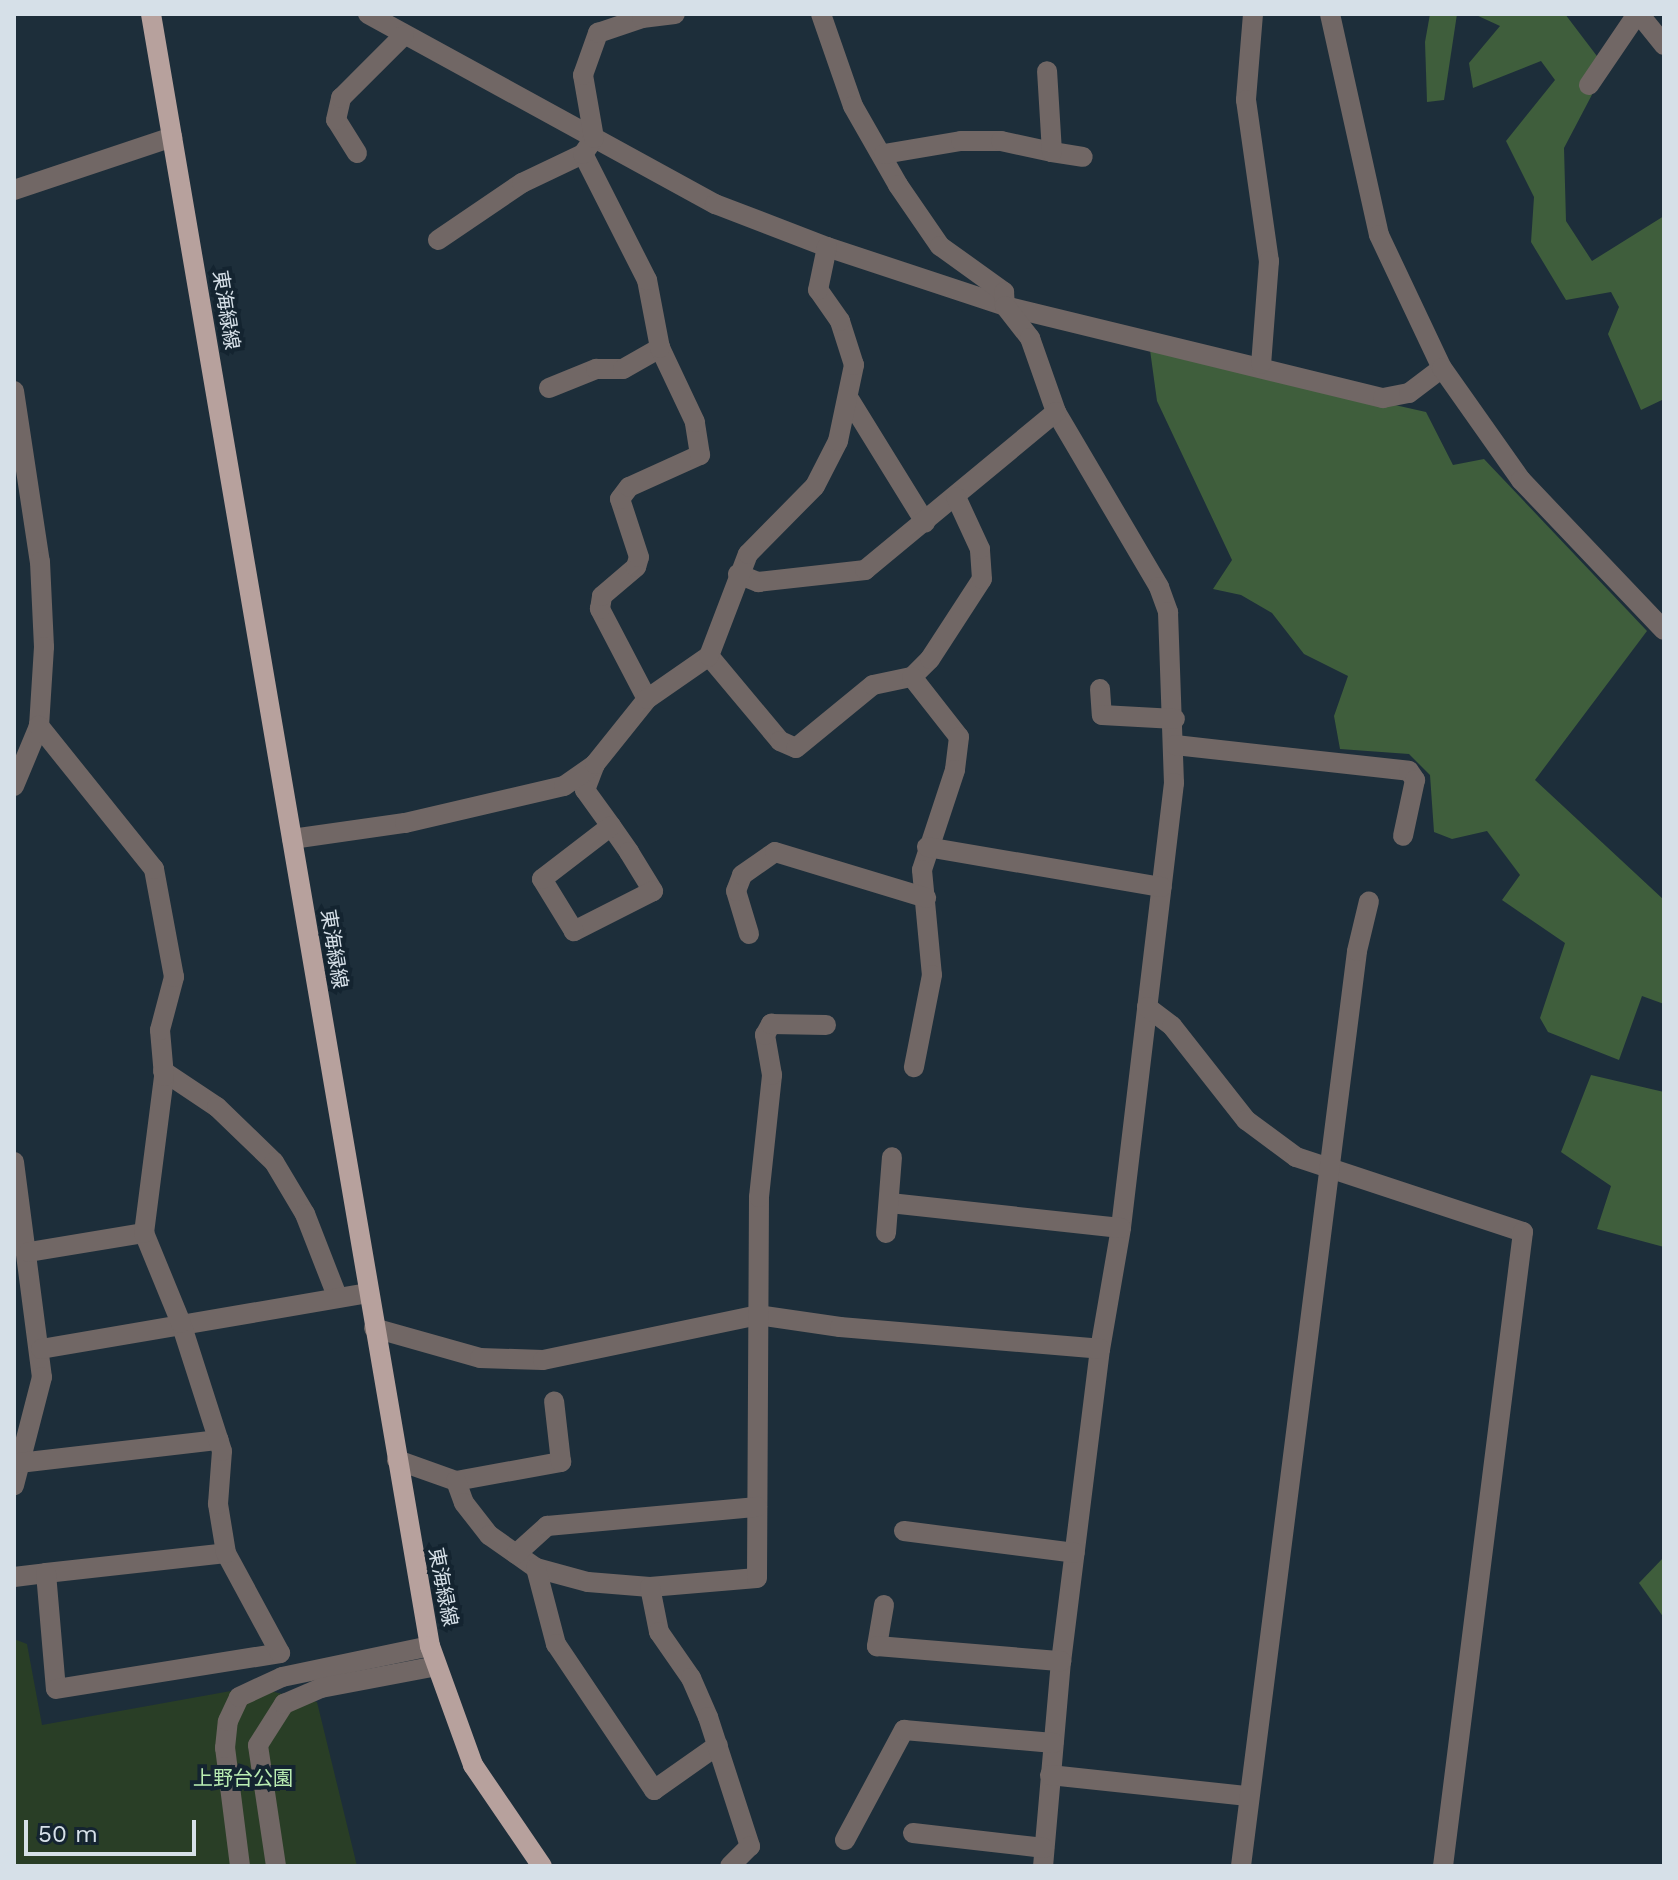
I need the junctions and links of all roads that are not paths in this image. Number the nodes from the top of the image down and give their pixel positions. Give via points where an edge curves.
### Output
1 (151, 14) edge
2 (368, 14) edge
3 (675, 14) edge
4 (821, 14) edge
5 (1253, 14) edge
6 (1330, 14) edge
7 (1638, 14) edge
8 (624, 19) edge
9 (404, 35) junction
10 (1664, 45) edge
11 (1047, 71) dead end
12 (1589, 85) dead end
13 (172, 137) junction
14 (589, 146) junction
15 (1052, 152) junction
16 (357, 153) dead end
17 (884, 154) junction
18 (1083, 157) dead end
19 (14, 190) edge
20 (438, 240) dead end
21 (827, 247) junction
22 (1005, 306) junction
23 (660, 348) junction
24 (1261, 364) junction
25 (1442, 368) junction
26 (549, 388) dead end
27 (14, 391) edge
28 (849, 399) junction
29 (1056, 412) junction
30 (956, 497) junction
31 (925, 522) junction
32 (738, 574) junction
33 (1664, 630) edge
34 (709, 656) junction
35 (912, 677) junction
36 (1100, 689) dead end
37 (647, 699) junction
38 (1175, 719) junction
39 (39, 726) junction
40 (1175, 745) junction
41 (595, 764) junction
42 (14, 786) edge
43 (611, 826) junction
44 (1403, 836) dead end
45 (292, 839) junction
46 (927, 847) junction
47 (1162, 887) junction
48 (926, 898) junction
49 (1369, 901) dead end
50 (749, 934) dead end
51 (1147, 1007) junction
52 (826, 1025) dead end
53 (914, 1067) dead end
54 (163, 1071) junction
55 (892, 1157) dead end
56 (14, 1162) edge
57 (1331, 1168) junction
58 (890, 1203) junction
59 (19, 1223) edge
60 (1121, 1228) junction
61 (144, 1233) junction
62 (886, 1233) dead end
63 (29, 1252) junction
64 (367, 1293) junction
65 (337, 1296) junction
66 (758, 1315) junction
67 (181, 1323) junction
68 (374, 1328) junction
69 (41, 1349) junction
70 (1100, 1349) junction
71 (14, 1397) edge
72 (35, 1401) junction
73 (554, 1401) dead end
74 (219, 1440) junction
75 (397, 1460) junction
76 (19, 1463) junction
77 (456, 1481) junction
78 (14, 1485) edge
79 (757, 1507) junction
80 (904, 1531) dead end
81 (226, 1553) junction
82 (1075, 1553) junction
83 (516, 1554) junction
84 (536, 1568) junction
85 (46, 1573) junction
86 (14, 1577) edge
87 (650, 1587) junction
88 (884, 1605) dead end
89 (433, 1656) junction
90 (1061, 1661) junction
91 (1053, 1743) junction
92 (718, 1745) junction
93 (1050, 1775) junction
94 (1248, 1796) junction
95 (913, 1833) dead end
96 (845, 1840) dead end
97 (1044, 1857) edge
98 (240, 1866) edge
99 (276, 1866) edge
100 (542, 1866) edge
101 (730, 1866) edge
102 (1241, 1866) edge
103 (1443, 1866) edge

1 - 13 main road, 東海緑線
2 - 9 street
3 - 8 street
4 - 17 street via 853,106
5 - 24 street via 1246,100 1269,261
6 - 25 street via 1379,235
7 - 10 street
7 - 12 street
8 - 14 street via 598,33 583,75
9 - 14 street
9 - 16 street via 341,98 336,120
11 - 15 street
13 - 19 street
13 - 45 main road, 東海緑線
14 - 20 street
14 - 21 street via 715,204
14 - 23 street via 647,280
15 - 17 street via 1001,141 961,141
15 - 18 street
17 - 22 street via 940,246 1004,292
21 - 22 street
21 - 28 street via 818,290 852,347
22 - 24 street
22 - 29 street via 1030,338
23 - 26 street via 623,369 596,369
23 - 37 street via 695,422 700,455 629,487 620,499 639,557 636,567 602,596 600,609
24 - 25 street via 1383,398 1409,393
25 - 33 street via 1521,480
27 - 39 street via 40,562 44,647
28 - 31 street
28 - 32 street via 838,441 815,486 748,554
29 - 30 street
29 - 38 street via 1159,587 1168,612
30 - 31 street
30 - 35 street via 980,549 982,579 930,659
31 - 32 street via 865,570 758,582
32 - 34 street via 724,627
34 - 35 street via 780,741 796,748 873,685
34 - 37 street
35 - 46 street via 959,737 955,770
36 - 38 street via 1102,715
37 - 41 street
38 - 40 street
39 - 42 street
39 - 54 street via 154,869 174,977 160,1030
40 - 44 street via 1409,771 1415,780
40 - 47 street
41 - 43 street via 585,790
41 - 45 street via 564,786 405,823
43 - 43 street via 653,891 574,931 542,879
45 - 64 main road, 東海緑線
46 - 47 street
46 - 48 street via 922,870
47 - 51 street
48 - 50 street via 775,852 742,875 736,891
48 - 53 street via 932,975
49 - 57 street via 1357,951
51 - 57 street via 1172,1026 1246,1120 1270,1141 1296,1157
51 - 60 street
52 - 66 street via 771,1024 765,1035 772,1075 759,1197
54 - 61 street
54 - 65 street via 217,1107 274,1162 305,1214
55 - 58 street
56 - 59 street
57 - 94 street
57 - 103 street via 1523,1232
58 - 60 street
58 - 62 street
59 - 63 street
60 - 70 street
61 - 63 street
61 - 67 street
63 - 69 street
64 - 65 street
64 - 68 main road, 東海緑線
65 - 67 street
66 - 68 street via 543,1360 480,1358
66 - 70 street
66 - 79 street
67 - 69 street
67 - 74 street
68 - 75 main road, 東海緑線
69 - 72 street
70 - 82 street
71 - 72 street
72 - 76 street
73 - 77 street via 561,1462
74 - 76 street
74 - 81 street via 218,1504
75 - 77 street
75 - 89 main road, 東海緑線
76 - 78 street
77 - 83 street via 464,1503 481,1524
79 - 83 street via 547,1526
79 - 87 street via 757,1578
80 - 82 street
81 - 85 street
81 - 85 street via 280,1653 56,1689
82 - 90 street
83 - 84 street
84 - 87 street via 588,1582
84 - 92 street via 556,1644 654,1790
85 - 86 street
87 - 92 street via 659,1632 691,1678
88 - 90 street via 877,1646
89 - 98 street via 282,1677 239,1697 228,1721 225,1748
89 - 99 street via 284,1704 258,1745
89 - 100 main road, 東海緑線 via 473,1765
90 - 91 street
91 - 93 street
91 - 96 street via 904,1730
92 - 101 street via 750,1846
93 - 94 street
93 - 97 street
94 - 102 street
95 - 97 street

